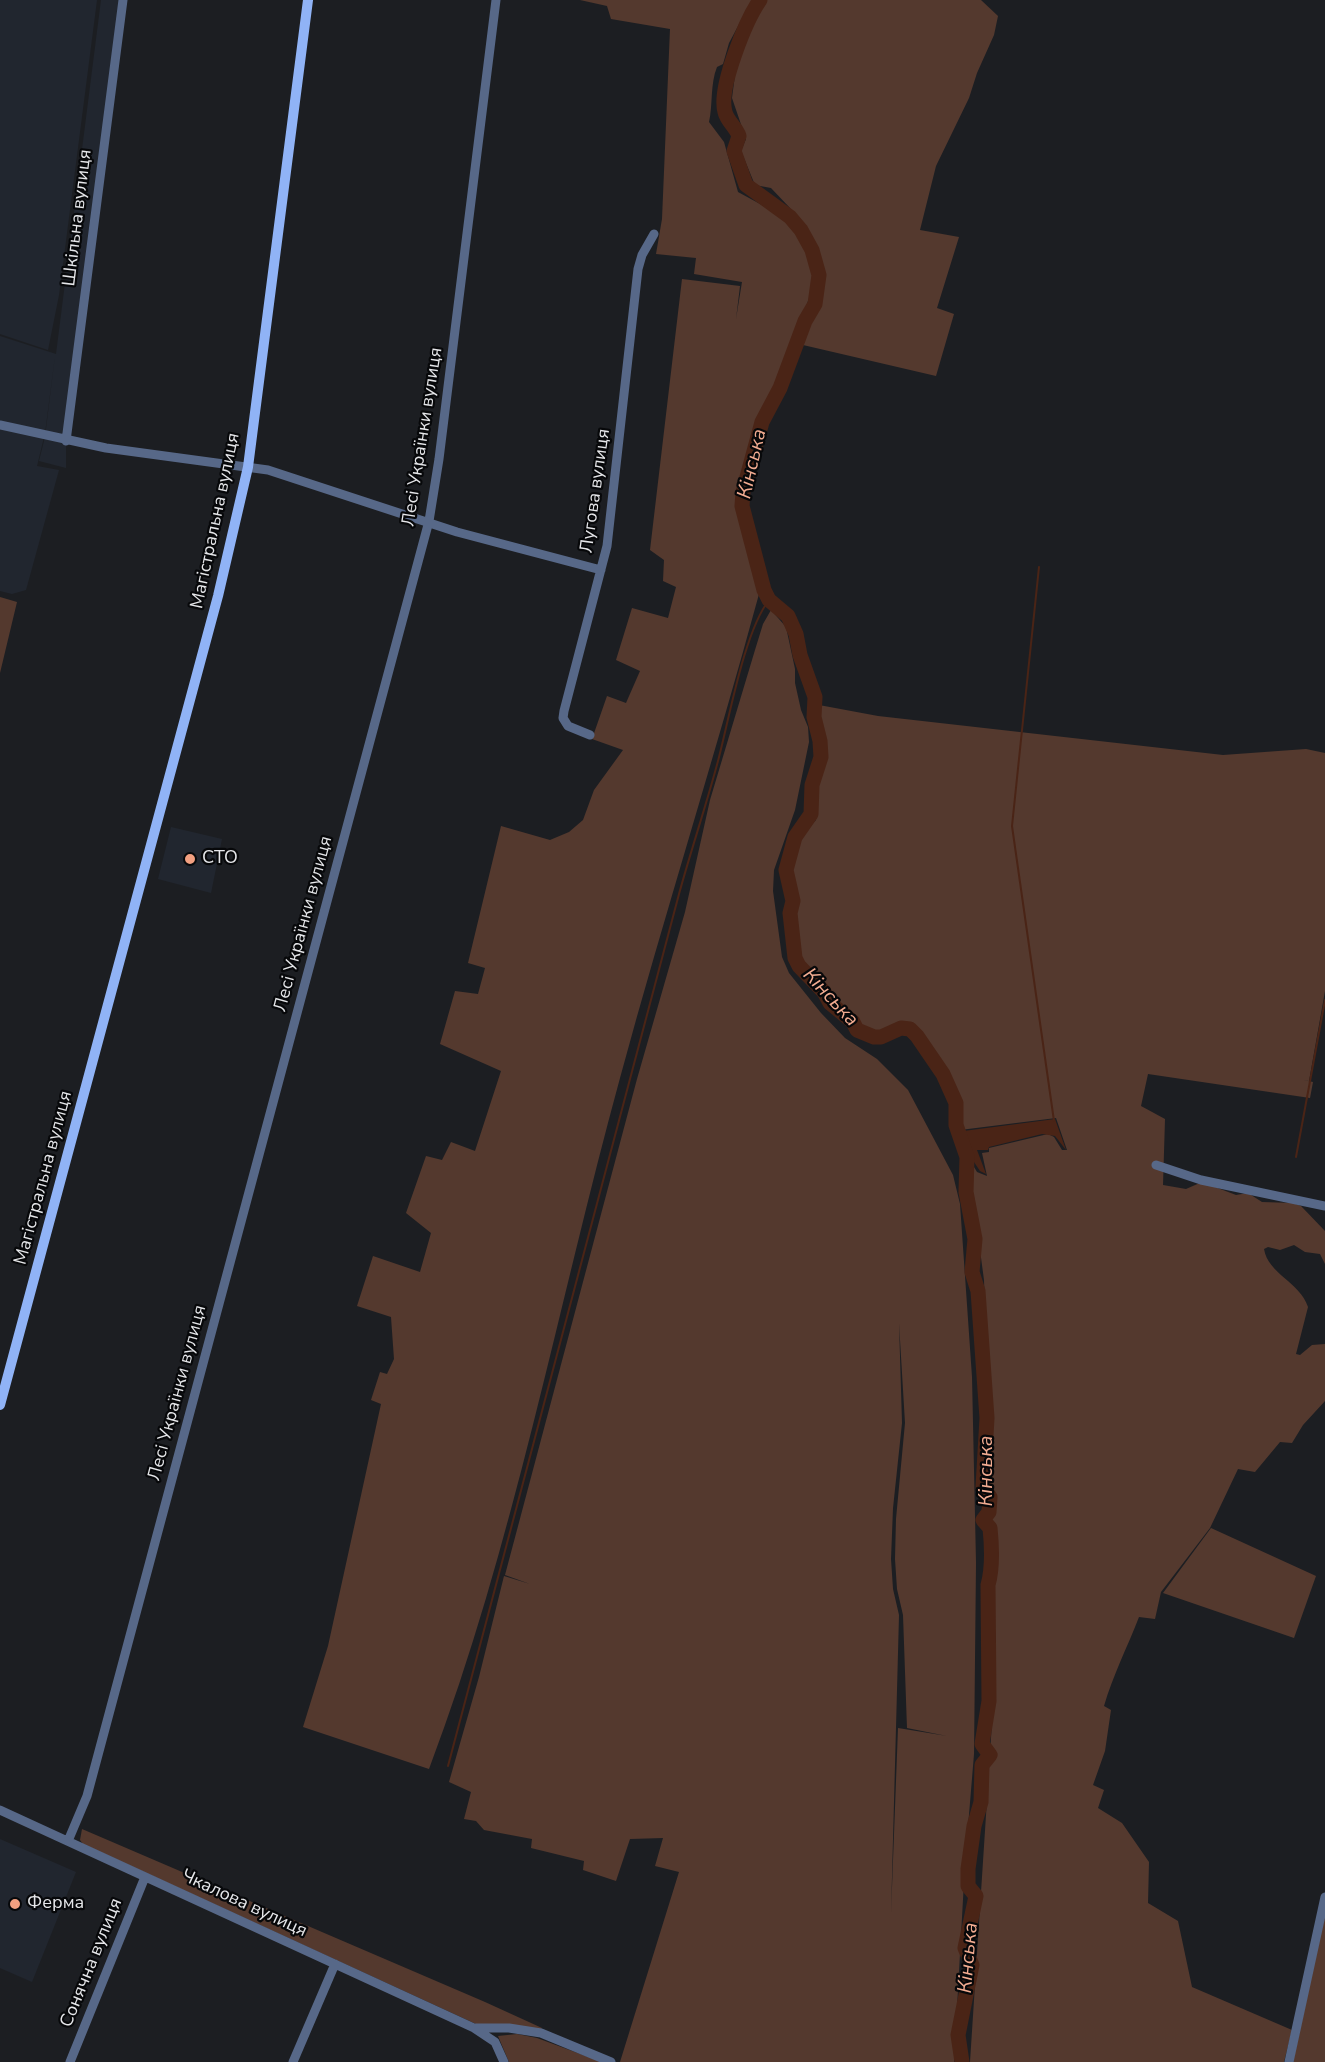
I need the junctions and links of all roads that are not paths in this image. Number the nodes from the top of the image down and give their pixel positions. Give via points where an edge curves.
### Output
1 (123, 0) edge
2 (308, 0) edge
3 (496, 0) edge
4 (654, 234) dead end
5 (0, 425) edge
6 (66, 441) junction
7 (249, 467) junction
8 (429, 521) junction
9 (601, 570) junction
10 (591, 735) dead end
11 (1156, 1165) dead end
12 (1325, 1206) edge
13 (0, 1405) edge
14 (0, 1810) edge
15 (68, 1841) junction
16 (144, 1876) junction
17 (1325, 1897) edge
18 (335, 1964) junction
19 (474, 2028) junction
20 (70, 2062) edge
21 (293, 2062) edge
22 (504, 2062) edge
23 (611, 2062) edge
24 (1289, 2062) edge

1 - 6 street, Шкільна вулиця
2 - 7 main road, Магістральна вулиця
3 - 8 street, Лесі Українки вулиця via 440,459
4 - 9 street, Лугова вулиця via 638,269 614,497
5 - 6 street
6 - 7 street
7 - 8 street
7 - 13 main road, Магістральна вулиця via 218,596
8 - 9 street
8 - 15 street, Лесі Українки вулиця via 87,1796
9 - 10 street, Лугова вулиця via 563,718 568,726
11 - 12 street
14 - 15 street, Чкалова вулиця
15 - 16 street, Чкалова вулиця
16 - 18 street, Чкалова вулиця
16 - 20 street, Сонячна вулиця
17 - 24 street
18 - 19 street, Чкалова вулиця
18 - 21 street
19 - 22 street, Чкалова вулиця via 495,2042
19 - 23 street, Чкалова вулиця via 509,2028 541,2034

